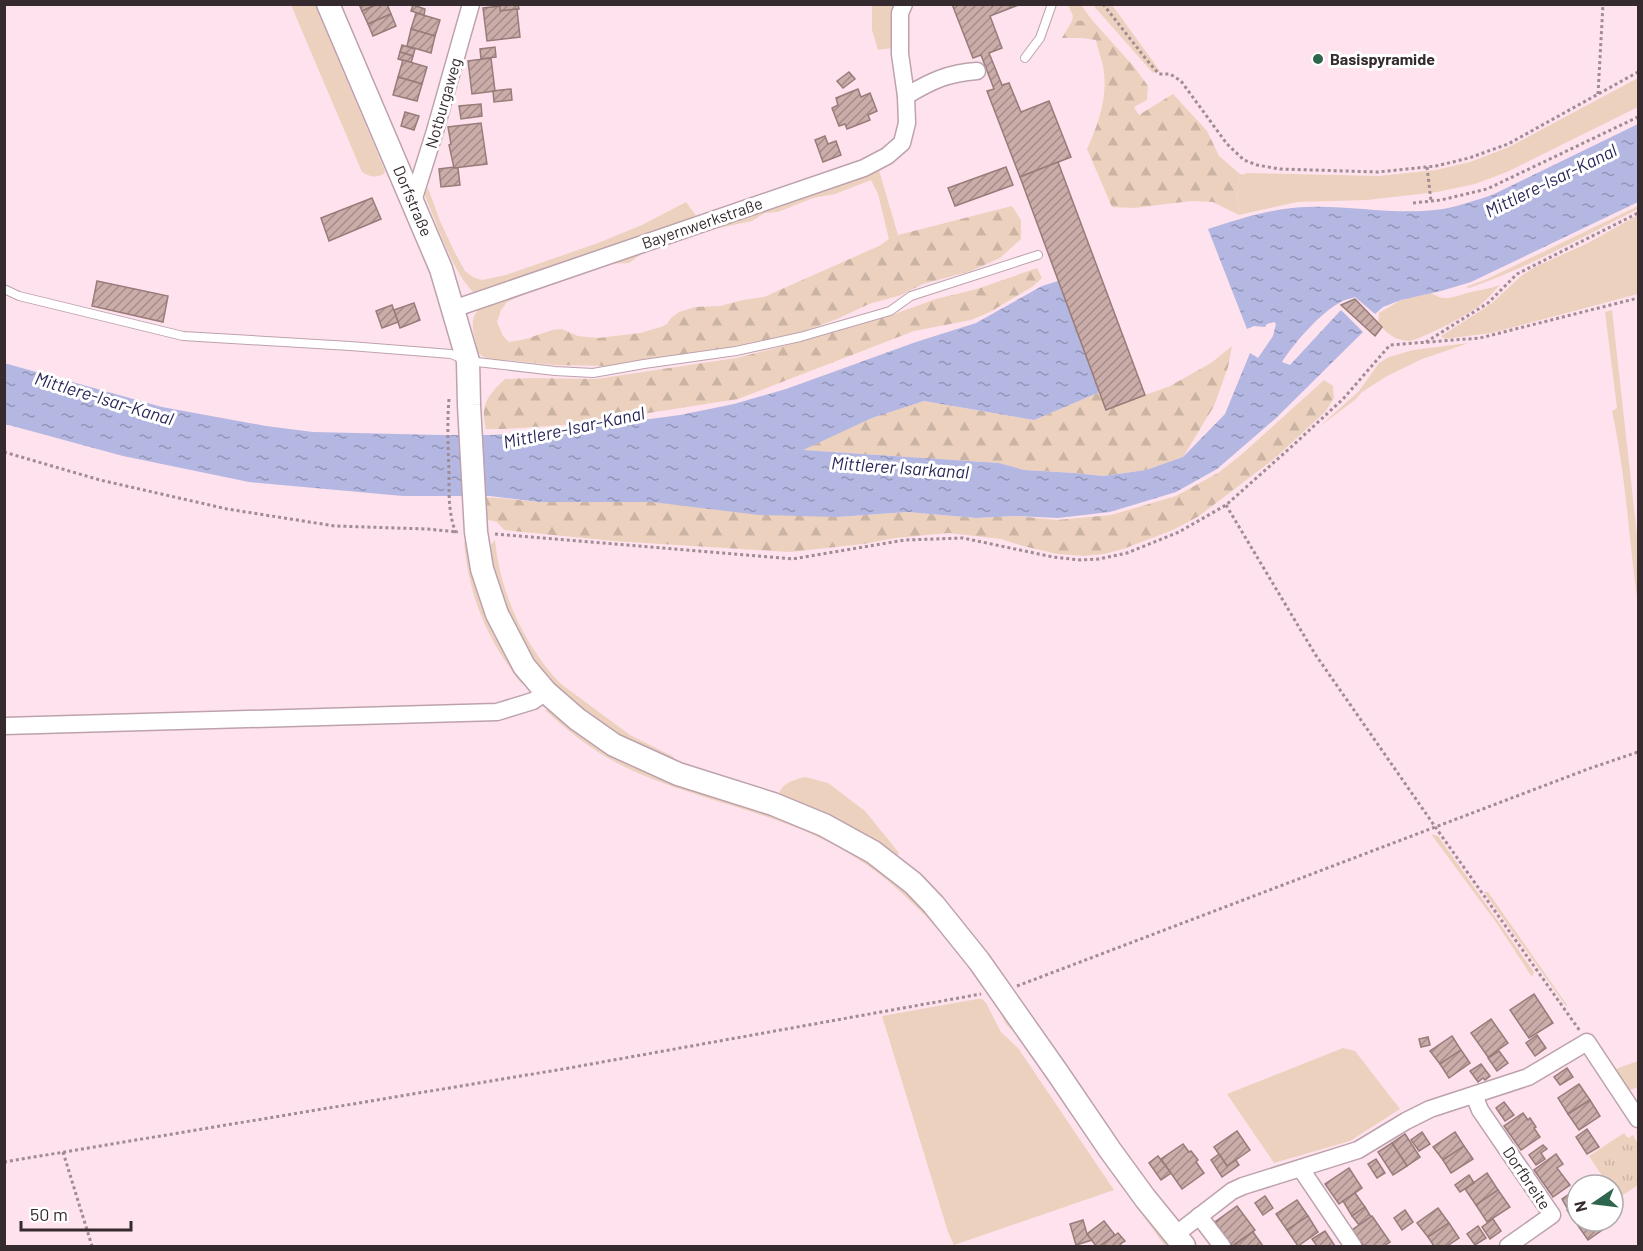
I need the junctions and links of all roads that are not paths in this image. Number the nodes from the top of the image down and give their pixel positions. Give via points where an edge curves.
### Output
1 (328, 4) edge
2 (471, 4) edge
3 (904, 4) edge
4 (1052, 4) edge
5 (1025, 58) dead end
6 (978, 71) dead end
7 (906, 96) junction
8 (413, 201) junction
9 (1038, 255) dead end
10 (4, 289) edge
11 (453, 309) junction
12 (468, 361) junction
13 (546, 692) junction
14 (4, 726) edge
15 (1474, 1095) junction
16 (1638, 1119) edge
17 (1301, 1169) junction
18 (1199, 1216) junction
19 (1178, 1243) edge
20 (1222, 1246) edge
21 (1353, 1246) edge
22 (1508, 1246) edge

1 - 8 street, Dorfstraße
2 - 8 street, Notburgaweg
3 - 7 street, Bayernwerkstraße via 900,13 900,44
4 - 5 lane via 1040,38
6 - 7 street via 929,82
7 - 11 street, Bayernwerkstraße via 907,123 902,143 864,168
8 - 11 street, Dorfstraße
9 - 12 lane via 911,296 890,310 736,351 593,373
10 - 12 lane via 183,336 451,354
11 - 12 street, Dorfstraße
12 - 13 street, Dorfstraße via 466,530 497,614 524,666
13 - 14 street via 533,701 497,712
13 - 19 street, Dorfstraße via 614,745 678,774 762,800 824,825 873,852 913,883 979,962 989,990 1057,1072
15 - 16 street via 1528,1077 1587,1042
15 - 17 street via 1415,1116 1358,1150
15 - 22 street, Dorfbreite via 1480,1110 1552,1215
17 - 18 street via 1243,1186
17 - 21 street
18 - 19 street
18 - 20 street

